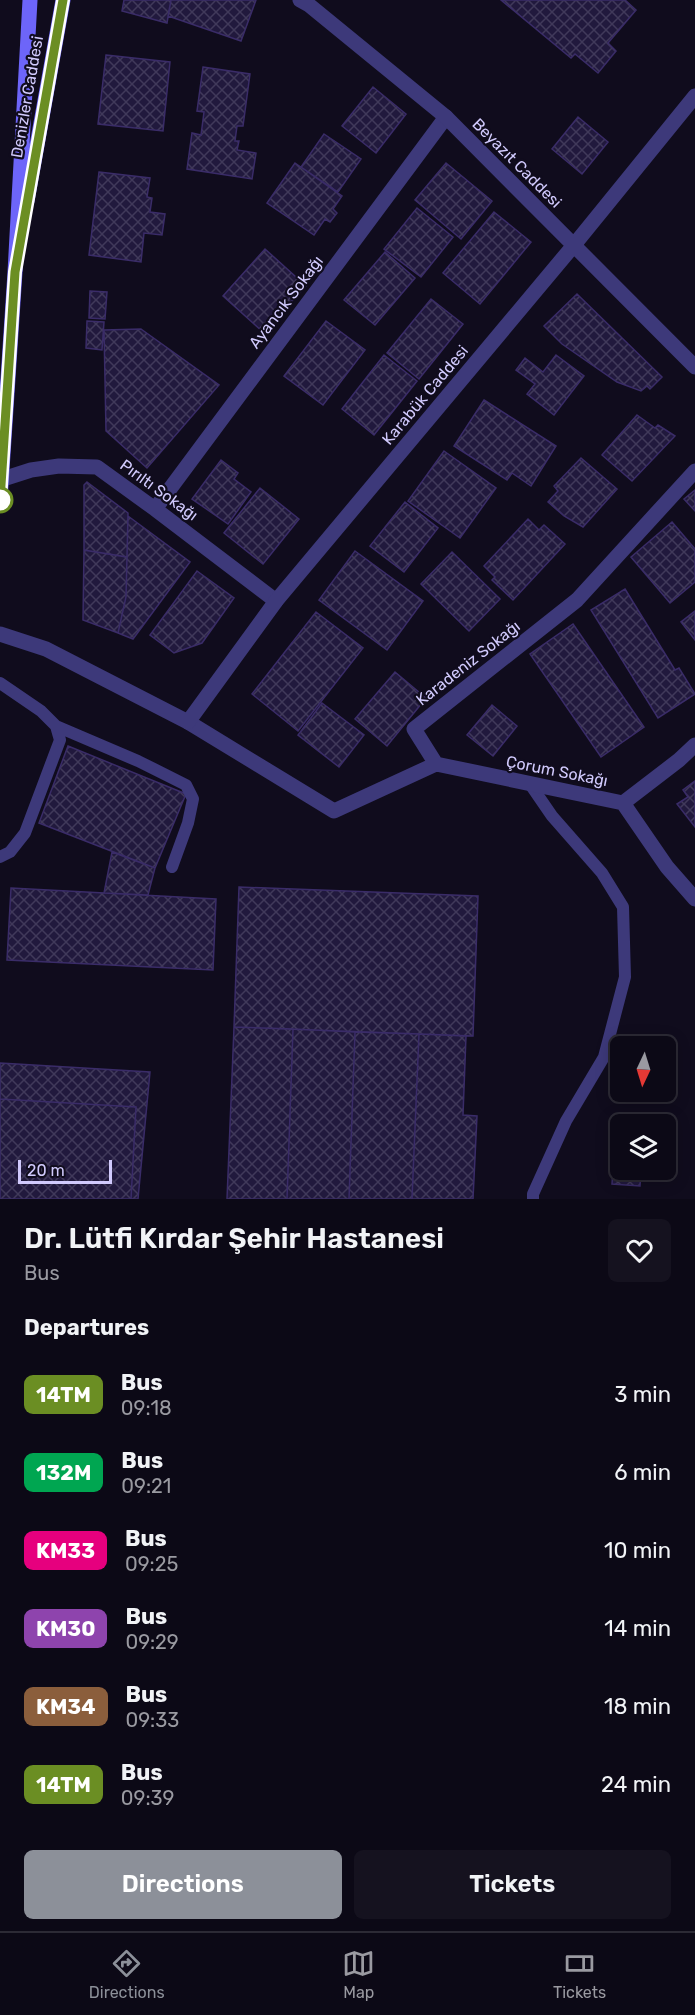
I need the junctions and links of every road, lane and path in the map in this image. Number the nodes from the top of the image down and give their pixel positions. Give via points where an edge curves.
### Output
1 (30, 0) edge
2 (63, 0) edge
3 (306, 2) edge
4 (695, 96) edge
5 (446, 117) junction
6 (574, 244) junction
7 (15, 272) junction
8 (695, 367) edge
9 (695, 471) edge
10 (3, 478) junction
11 (0, 500) edge
12 (155, 509) junction
13 (276, 601) junction
14 (0, 634) edge
15 (0, 683) edge
16 (188, 722) junction
17 (56, 726) junction
18 (695, 745) edge
19 (436, 764) junction
20 (530, 784) junction
21 (623, 803) junction
22 (0, 857) edge
23 (172, 867) dead end
24 (695, 899) edge
25 (533, 1199) edge

1 - 7 main road, Denizler Caddesi
2 - 7 main road, Denizler Caddesi
3 - 5 street, Beyazıt Caddesi
4 - 6 street, Karabük Caddesi
5 - 6 street, Beyazıt Caddesi
5 - 12 street, Ayancık Sokağı
6 - 8 street, Beyazıt Caddesi
6 - 13 street, Karabük Caddesi
7 - 10 main road, Denizler Caddesi
9 - 19 street, Karadeniz Sokağı via 577,600 414,729
10 - 11 main road, Denizler Caddesi
10 - 12 street, Pırıltı Sokağı via 59,466 97,467
12 - 13 street, Pırıltı Sokağı
13 - 16 street, Karabük Caddesi
14 - 16 street via 46,649
15 - 17 lane
16 - 19 street via 334,811
17 - 22 lane via 60,740 25,833 10,852
17 - 23 lane via 186,785 193,799
18 - 21 street
19 - 20 street, Çorum Sokağı
20 - 21 street, Çorum Sokağı
20 - 25 lane via 552,816 602,873 623,907 625,977 604,1057 567,1121
21 - 24 street, Çorum Sokağı via 667,867

